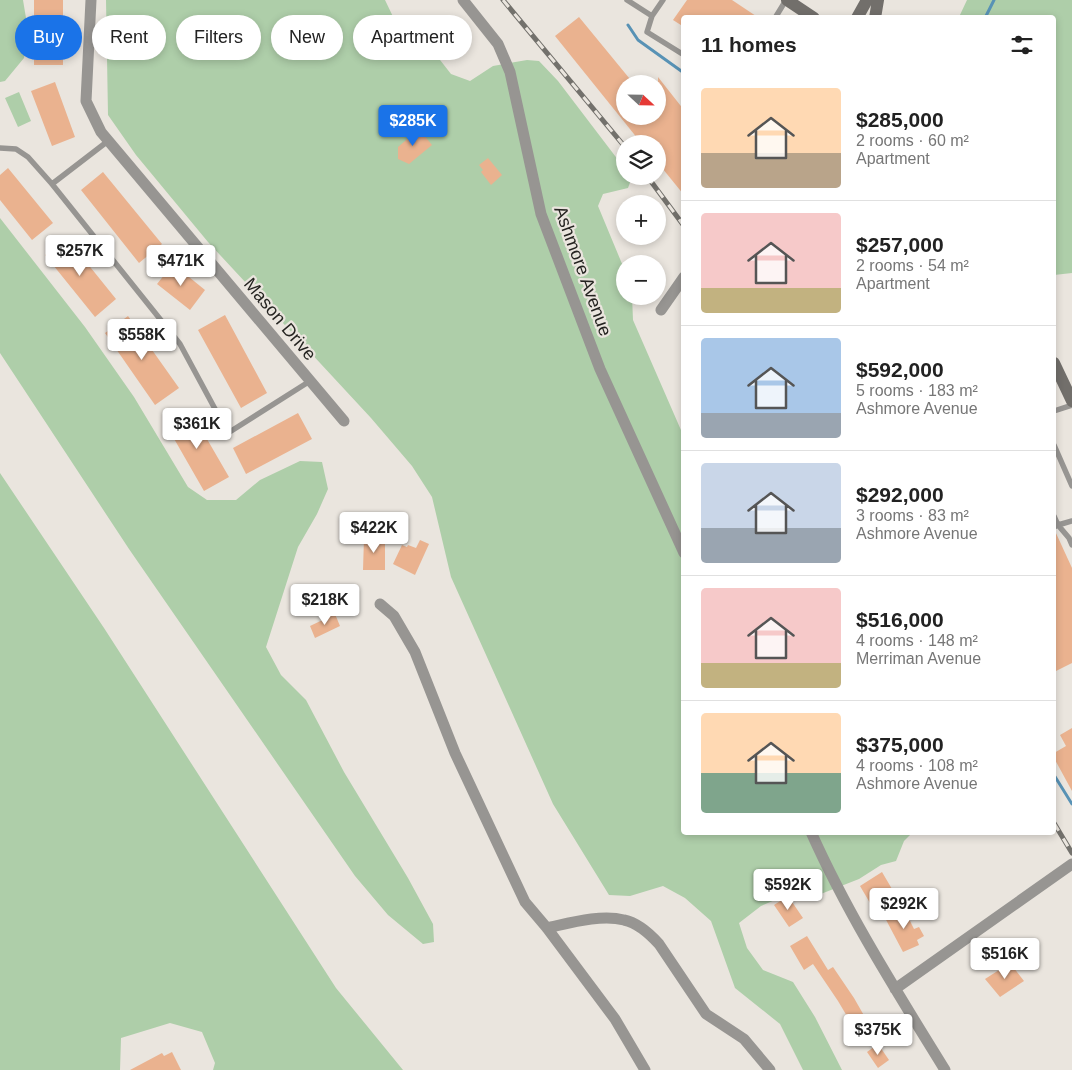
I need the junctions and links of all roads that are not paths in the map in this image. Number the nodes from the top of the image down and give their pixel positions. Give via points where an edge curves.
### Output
1 (91, 0) edge
2 (463, 0) edge
3 (627, 0) edge
4 (663, 0) edge
5 (787, 0) edge
6 (867, 0) edge
7 (878, 0) edge
8 (777, 15) edge
9 (810, 15) edge
10 (859, 15) edge
11 (876, 15) edge
12 (652, 16) junction
13 (681, 53) edge
14 (108, 141) junction
15 (0, 148) edge
16 (52, 184) junction
17 (681, 281) edge
18 (661, 310) dead end
19 (1056, 367) edge
20 (310, 381) junction
21 (1072, 401) edge
22 (1072, 405) edge
23 (1056, 410) edge
24 (344, 421) dead end
25 (1056, 450) edge
26 (1072, 486) edge
27 (1072, 521) edge
28 (1056, 526) edge
29 (1072, 545) edge
30 (681, 547) edge
31 (380, 604) dead end
32 (812, 835) edge
33 (1072, 864) edge
34 (547, 928) junction
35 (895, 989) junction
36 (645, 1070) edge
37 (770, 1070) edge
38 (945, 1070) edge

1 - 14 street, Mason Drive via 86,101
2 - 30 street, Ashmore Avenue via 498,44 510,72 541,214 600,369
3 - 12 lane
4 - 12 lane
5 - 8 lane
5 - 9 main road
6 - 10 main road
7 - 11 main road
12 - 13 lane via 647,32
14 - 16 lane
14 - 20 street, Mason Drive
15 - 16 lane, Mason Drive via 16,149 28,157
16 - 20 lane, Mason Drive via 180,344 228,433
17 - 18 street
19 - 21 main road
20 - 24 street, Mason Drive
22 - 23 lane
25 - 26 lane
27 - 28 lane
28 - 29 lane
31 - 34 street via 394,616 415,652 455,754 521,894
32 - 35 street via 830,874
33 - 35 street
34 - 36 street via 614,1019
34 - 37 street via 605,919 624,920 638,926 659,944 706,1014 744,1039
35 - 38 street

